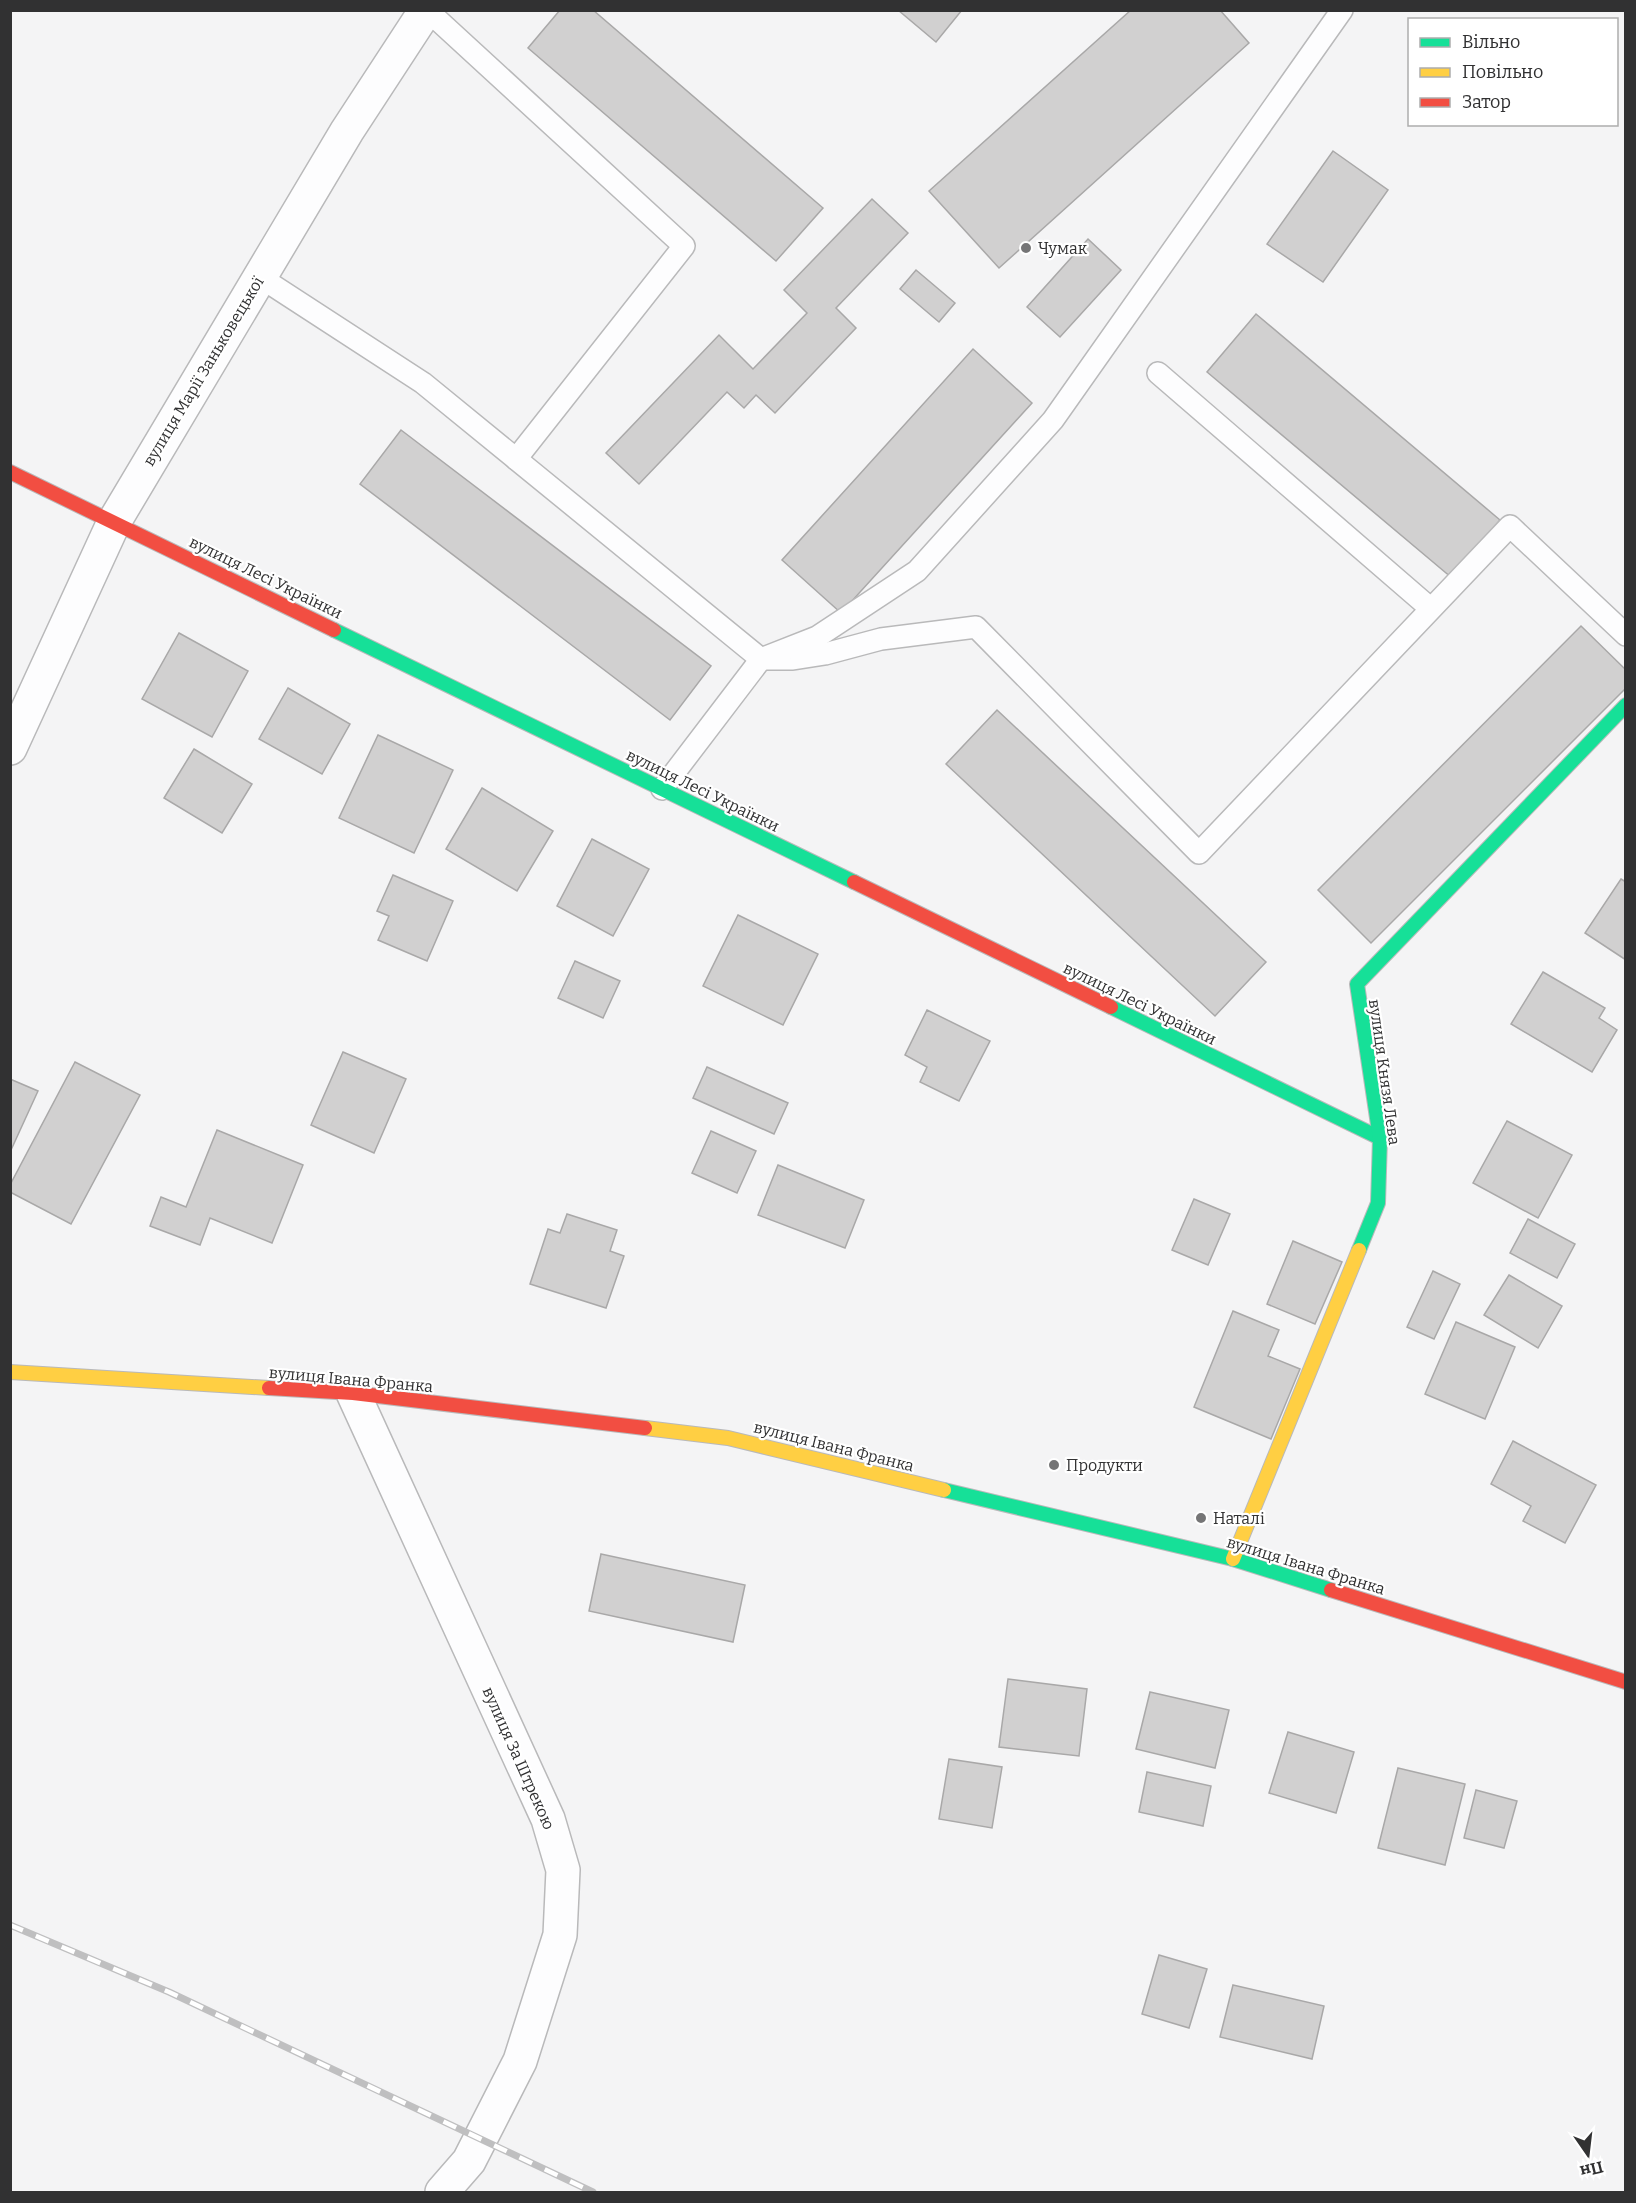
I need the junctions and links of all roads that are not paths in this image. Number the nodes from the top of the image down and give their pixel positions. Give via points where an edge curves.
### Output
1 (427, 10) edge
2 (1342, 10) edge
3 (260, 277) junction
4 (1158, 373) dead end
5 (516, 459) junction
6 (10, 472) edge
7 (114, 522) junction
8 (1430, 608) junction
9 (1626, 635) edge
10 (761, 659) junction
11 (1626, 705) edge
12 (10, 748) edge
13 (662, 789) junction
14 (1380, 1138) junction
15 (10, 1372) edge
16 (353, 1393) junction
17 (1233, 1559) junction
18 (1626, 1682) edge
19 (442, 2193) edge

1 - 3 street, вулиця Марії Заньковецької via 347,131
1 - 5 lane via 684,246
2 - 10 lane via 1053,420 1021,456 917,571 817,637
3 - 5 lane via 423,383
3 - 7 street, вулиця Марії Заньковецької
4 - 8 lane
5 - 10 lane
6 - 7 street, вулиця Лесі Українки
7 - 12 street, вулиця Марії Заньковецької
7 - 13 street, вулиця Лесі Українки
8 - 9 lane via 1510,526
8 - 10 lane via 1199,853 976,627 881,639 815,656
10 - 13 lane
11 - 14 street, вулиця Князя Лева via 1357,984
13 - 14 street, вулиця Лесі Українки
14 - 17 street, вулиця Князя Лева via 1378,1203
15 - 16 street, вулиця Івана Франка
16 - 17 street, вулиця Івана Франка via 728,1438
16 - 19 street, вулиця За Штрекою via 548,1819 563,1870 560,1935 520,2061 469,2161
17 - 18 street, вулиця Івана Франка

